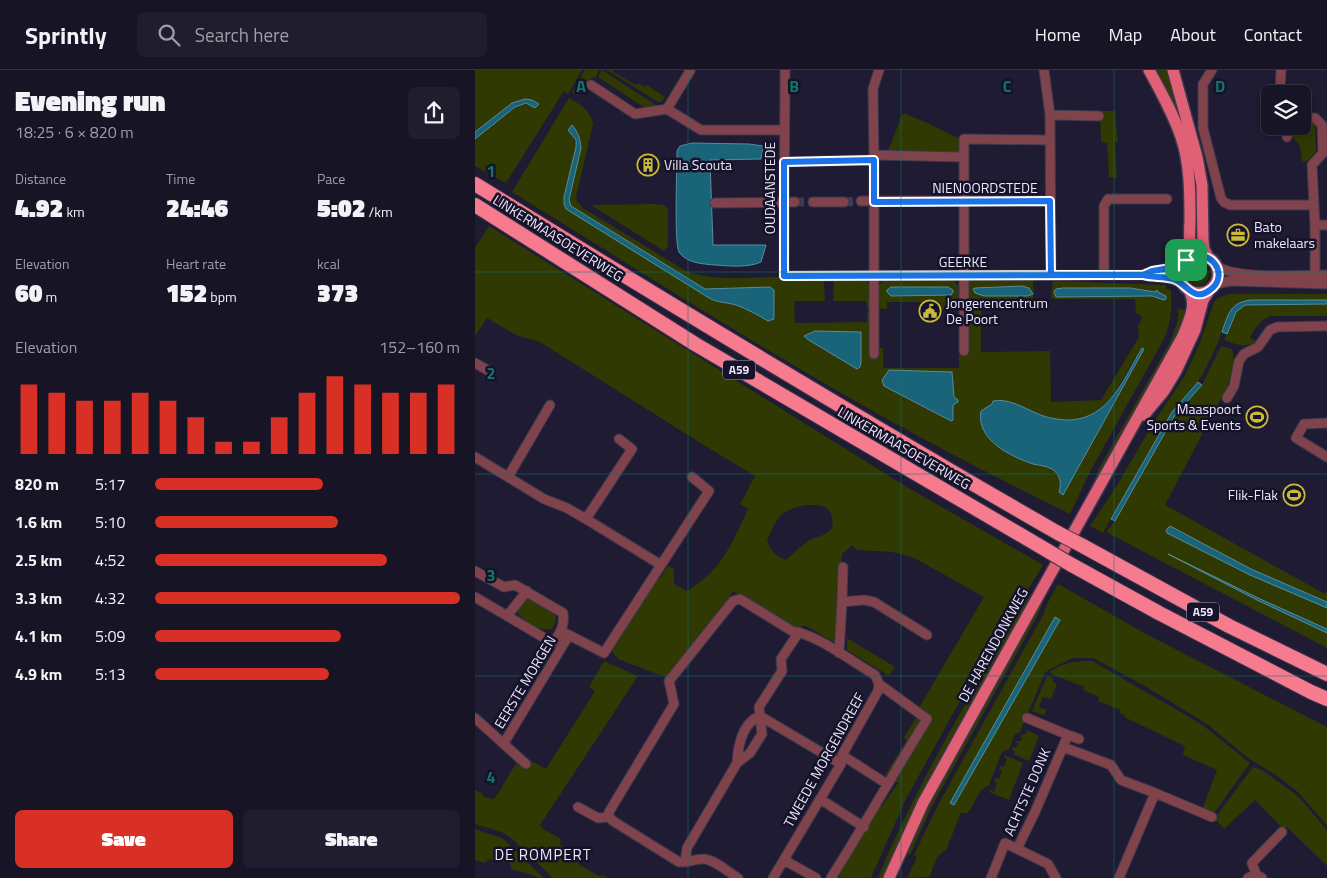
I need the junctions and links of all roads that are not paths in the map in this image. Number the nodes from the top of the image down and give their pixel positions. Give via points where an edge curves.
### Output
1 (690, 70) edge
2 (785, 70) edge
3 (879, 70) edge
4 (1044, 70) edge
5 (1149, 70) edge
6 (1173, 70) edge
7 (1212, 70) edge
8 (1281, 70) edge
9 (591, 85) dead end
10 (1280, 85) edge
11 (667, 109) junction
12 (1050, 115) junction
13 (1099, 116) dead end
14 (1311, 118) edge
15 (784, 130) junction
16 (1050, 140) junction
17 (1325, 155) edge
18 (963, 156) junction
19 (874, 158) junction
20 (784, 162) junction
21 (475, 184) edge
22 (1167, 199) dead end
23 (861, 201) tunnel mouth
24 (964, 201) junction
25 (1050, 201) junction
26 (715, 202) dead end
27 (784, 202) junction
28 (795, 202) tunnel mouth
29 (813, 202) tunnel mouth
30 (844, 202) tunnel mouth
31 (874, 202) junction
32 (475, 205) edge
33 (1314, 205) junction
34 (1315, 225) junction
35 (1327, 225) edge
36 (1185, 261) junction
37 (1212, 261) junction
38 (1051, 275) junction
39 (1104, 275) junction
40 (1143, 275) junction
41 (1327, 275) edge
42 (784, 276) joint
43 (874, 276) junction
44 (963, 276) junction
45 (1315, 280) junction
46 (1327, 284) edge
47 (1186, 288) junction
48 (1212, 288) junction
49 (1327, 326) edge
50 (964, 351) dead end
51 (874, 354) dead end
52 (475, 363) edge
53 (491, 372) dead end
54 (1227, 398) dead end
55 (550, 405) dead end
56 (1327, 422) edge
57 (1132, 430) junction
58 (619, 439) dead end
59 (475, 457) edge
60 (1327, 457) edge
61 (508, 477) junction
62 (692, 477) dead end
63 (586, 519) junction
64 (661, 565) junction
65 (843, 567) dead end
66 (476, 572) edge
67 (527, 592) junction
68 (475, 597) edge
69 (842, 602) junction
70 (507, 616) junction
71 (799, 632) junction
72 (565, 633) junction
73 (927, 634) dead end
74 (553, 643) junction
75 (561, 649) junction
76 (839, 653) junction
77 (1327, 674) edge
78 (879, 684) junction
79 (1311, 692) junction
80 (1327, 699) edge
81 (1327, 704) edge
82 (760, 716) junction
83 (475, 718) edge
84 (1027, 718) dead end
85 (1068, 735) junction
86 (1079, 739) dead end
87 (504, 743) junction
88 (1063, 747) junction
89 (841, 759) junction
90 (737, 763) junction
91 (526, 764) dead end
92 (887, 784) junction
93 (1155, 793) junction
94 (821, 799) junction
95 (578, 807) dead end
96 (609, 817) junction
97 (1212, 817) dead end
98 (864, 827) junction
99 (1283, 832) dead end
100 (1017, 849) junction
101 (784, 860) junction
102 (685, 862) junction
103 (1255, 877) edge
104 (738, 878) edge
105 (773, 878) edge
106 (816, 878) edge
107 (831, 878) edge
108 (889, 878) edge
109 (991, 878) edge
110 (1056, 878) edge
111 (1119, 878) edge

1 - 11 street
2 - 15 street, OUDAANSTEDE
3 - 19 street via 873,89
4 - 12 street
5 - 36 main road via 1175,119 1186,158 1190,207 1189,250
6 - 37 main road via 1202,184 1204,249
7 - 33 street via 1203,84 1203,128 1224,202 1230,205
8 - 10 street
9 - 11 street via 635,114
11 - 15 street via 701,130
12 - 13 street
12 - 16 street
14 - 17 street via 1322,125
15 - 20 street, OUDAANSTEDE
16 - 18 street via 964,139
16 - 25 street
17 - 33 street via 1312,165
18 - 19 street
18 - 24 street
19 - 20 street
19 - 31 street
20 - 27 street, OUDAANSTEDE
21 - 77 highway, LINKERMAASOEVERWEG / A59, bridge via 893,438 1221,622
22 - 39 street via 1108,199 1104,206
23 - 31 street, NIENOORDSTEDE
24 - 25 street, NIENOORDSTEDE
24 - 31 street, NIENOORDSTEDE
24 - 44 street
25 - 38 street
26 - 27 street
27 - 28 street
27 - 42 street, OUDAANSTEDE
29 - 30 street
31 - 43 street
32 - 79 highway, LINKERMAASOEVERWEG / A59, bridge via 695,344 1070,564
33 - 34 street
34 - 35 street
34 - 45 street
36 - 37 main road via 1197,255
36 - 40 street, GEERKE via 1173,268
36 - 47 main road via 1180,272
37 - 45 street via 1224,270
37 - 48 main road via 1218,275
38 - 39 street, GEERKE
38 - 44 street, GEERKE
39 - 40 street, GEERKE
40 - 47 street, GEERKE via 1172,279
41 - 45 street
42 - 43 street, GEERKE
43 - 44 street, GEERKE
43 - 51 street
44 - 50 street
45 - 46 street
45 - 48 street via 1230,281
47 - 48 main road via 1198,294
47 - 57 main road, DE HARENDONKWEG via 1193,300 1193,308 1183,336
48 - 57 main road, DE HARENDONKWEG via 1203,300 1195,330 1176,372
49 - 54 street via 1277,327 1270,330 1258,347 1243,354
52 - 53 street
55 - 61 street
56 - 60 street via 1304,424 1296,438
57 - 108 main road, DE HARENDONKWEG via 923,802
58 - 63 street via 633,449
59 - 61 street
61 - 63 street
62 - 64 street via 709,491
63 - 64 street
64 - 72 street via 604,653
65 - 69 street
66 - 67 street via 504,587 515,585
67 - 70 street
67 - 72 street via 563,613
68 - 70 street
69 - 73 street via 875,602
69 - 76 street
70 - 74 street
71 - 76 street, TWEEDE MORGENDREEF
71 - 82 street via 781,659 782,671 759,707
71 - 96 street, TWEEDE MORGENDREEF via 792,631 740,599 733,600 669,681 674,704 614,803
72 - 74 street
72 - 75 street, EERSTE MORGEN
74 - 75 street
75 - 87 street, EERSTE MORGEN
76 - 78 street, TWEEDE MORGENDREEF via 875,675
78 - 89 street, TWEEDE MORGENDREEF
78 - 92 street via 927,719
79 - 80 highway, LINKERMAASOEVERWEG / A59
79 - 81 highway, A59
82 - 89 street
82 - 90 street via 752,719 746,727 738,746
82 - 90 street via 762,734 750,753
83 - 87 street, EERSTE MORGEN
84 - 85 street
85 - 86 street
85 - 88 street, ACHTSTE DONK
87 - 91 street, EERSTE MORGEN
88 - 93 street, ACHTSTE DONK via 1111,765 1121,780
88 - 100 street, ACHTSTE DONK
89 - 92 street
89 - 94 street, TWEEDE MORGENDREEF
90 - 102 street via 687,848
92 - 98 street
93 - 97 street, ACHTSTE DONK
93 - 111 street
94 - 98 street
94 - 101 street, TWEEDE MORGENDREEF
95 - 96 street via 598,818
96 - 102 street via 679,862
98 - 107 street
99 - 103 street via 1252,863
100 - 109 street, ACHTSTE DONK via 1005,843
100 - 110 street, ACHTSTE DONK via 1048,864
101 - 105 street, TWEEDE MORGENDREEF
101 - 106 street
102 - 104 street via 703,859

